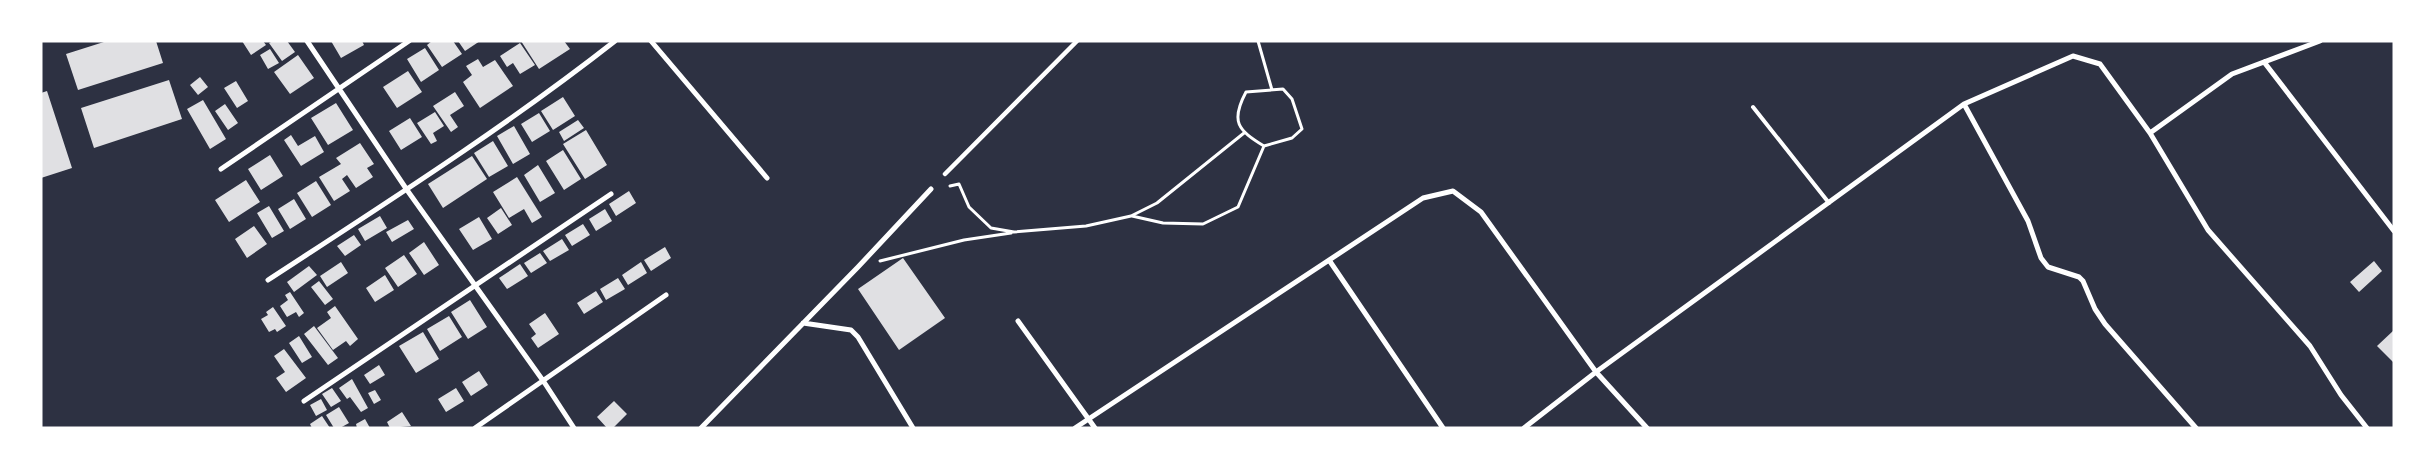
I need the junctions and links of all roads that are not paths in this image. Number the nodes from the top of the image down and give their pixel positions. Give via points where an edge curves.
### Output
1 (307, 41) edge
2 (409, 41) edge
3 (614, 41) edge
4 (651, 41) edge
5 (1077, 41) edge
6 (2320, 41) edge
7 (2264, 62) junction
8 (340, 89) junction
9 (1964, 104) junction
10 (1753, 107) dead end
11 (2150, 133) junction
12 (221, 169) dead end
13 (945, 174) dead end
14 (767, 178) dead end
15 (930, 189) road end
16 (407, 190) junction
17 (611, 194) dead end
18 (1829, 203) junction
19 (2394, 231) edge
20 (1329, 260) junction
21 (268, 280) dead end
22 (476, 287) junction
23 (666, 295) dead end
24 (1018, 321) dead end
25 (803, 323) junction
26 (1596, 372) junction
27 (544, 382) junction
28 (304, 401) dead end
29 (1088, 419) junction
30 (476, 428) edge
31 (574, 428) edge
32 (701, 428) edge
33 (913, 428) edge
34 (1075, 428) edge
35 (1095, 428) edge
36 (1443, 428) edge
37 (1524, 428) edge
38 (1647, 428) edge
39 (2196, 428) edge
40 (2367, 428) edge

1 - 8 street
2 - 8 street
3 - 16 street via 556,87
4 - 14 street
5 - 13 street
6 - 7 street
7 - 11 street via 2217,83
7 - 19 street
8 - 12 street
8 - 16 street
9 - 11 street via 2073,56 2100,64
9 - 18 street
9 - 39 street via 2028,221 2041,258 2048,267 2083,280 2105,324
10 - 18 lane
11 - 40 street via 2208,230 2310,346
15 - 25 street
16 - 21 street
16 - 22 street
17 - 22 street
18 - 26 street
20 - 26 street via 1422,198 1453,191 1482,212
20 - 29 street
20 - 36 street
22 - 27 street
22 - 28 street
23 - 27 street
24 - 29 street
25 - 32 street
25 - 33 street via 851,330
26 - 37 street
26 - 38 street
27 - 30 street
27 - 31 street
29 - 34 street
29 - 35 street

